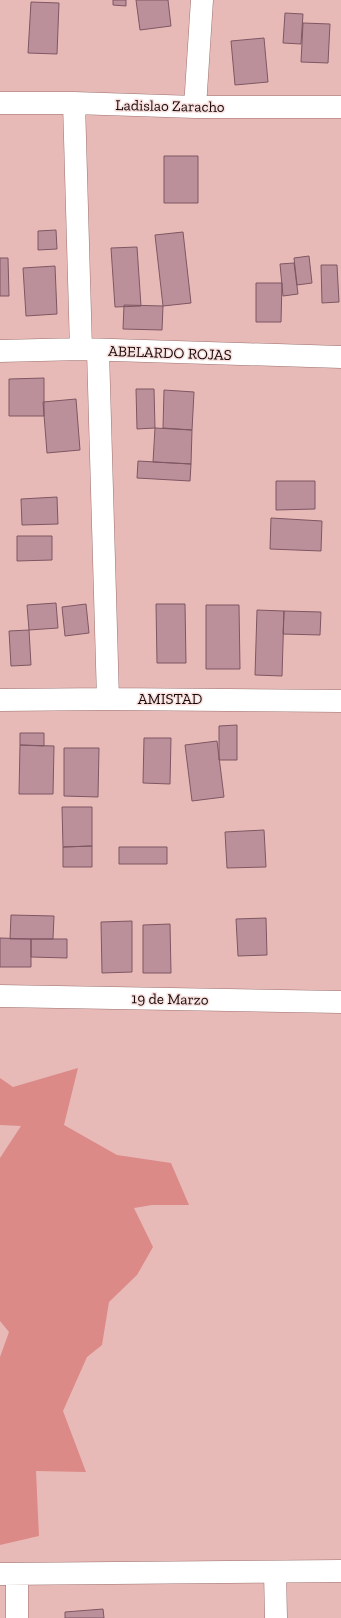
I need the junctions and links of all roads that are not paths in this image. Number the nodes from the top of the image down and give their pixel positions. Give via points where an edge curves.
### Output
1 (202, 0) edge
2 (0, 103) edge
3 (74, 103) junction
4 (195, 107) junction
5 (341, 107) edge
6 (89, 350) junction
7 (0, 351) edge
8 (341, 357) edge
9 (108, 699) junction
10 (0, 700) edge
11 (341, 701) edge
12 (0, 996) edge
13 (341, 1002) edge
14 (341, 1571) edge
15 (275, 1572) junction
16 (8, 1574) edge
17 (17, 1618) edge
18 (276, 1618) edge

1 - 4 street
2 - 3 street, Ladislao Zaracho
3 - 4 street, Ladislao Zaracho
3 - 6 street
4 - 5 street, Ladislao Zaracho
6 - 7 street, ABELARDO ROJAS
6 - 8 street, ABELARDO ROJAS
6 - 9 street
9 - 10 street, AMISTAD
9 - 11 street, AMISTAD
12 - 13 street, 19 de Marzo
14 - 15 street
15 - 16 street
15 - 18 street
16 - 17 street

